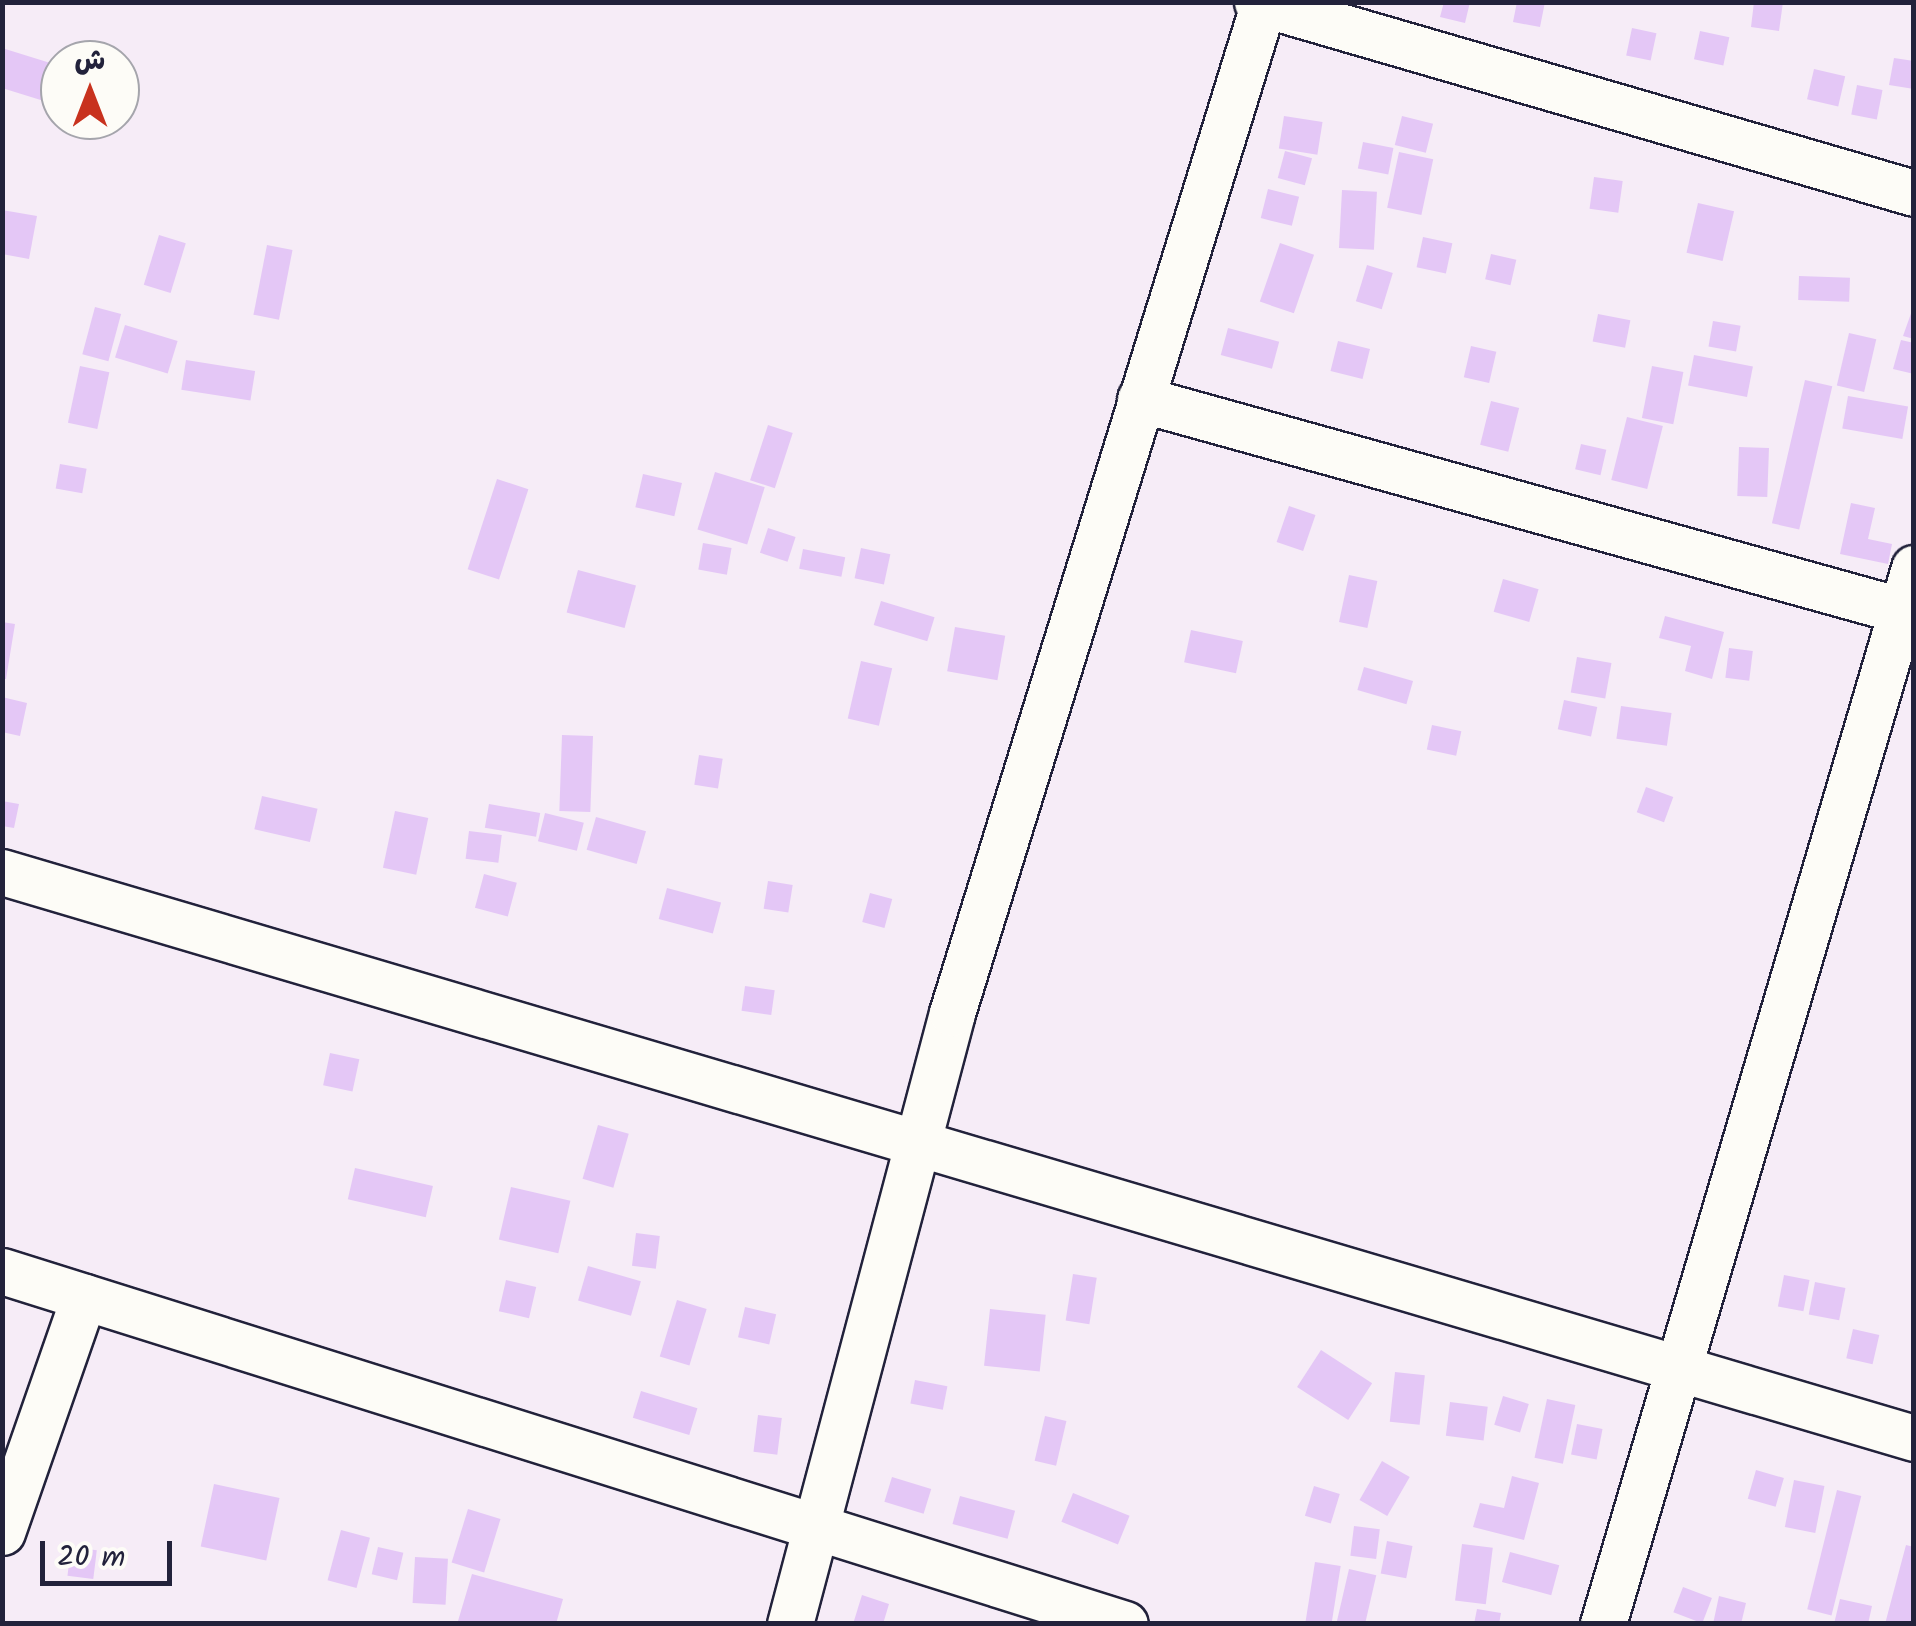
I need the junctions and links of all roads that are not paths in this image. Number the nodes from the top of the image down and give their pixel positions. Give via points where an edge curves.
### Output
1 (1262, 3) edge
2 (1914, 193) edge
3 (1140, 399) junction
4 (1909, 598) edge
5 (2, 872) edge
6 (916, 1148) junction
7 (2, 1271) edge
8 (84, 1297) junction
9 (1680, 1364) junction
10 (1914, 1438) edge
11 (2, 1532) edge
12 (814, 1532) junction
13 (790, 1624) edge
14 (1125, 1624) edge
15 (1603, 1624) edge

1 - 2 street
1 - 3 street
3 - 4 street
3 - 6 street
4 - 9 street
5 - 6 street
6 - 9 street
6 - 12 street
7 - 8 street
8 - 11 street
8 - 12 street
9 - 10 street
9 - 15 street
12 - 13 street
12 - 14 street

